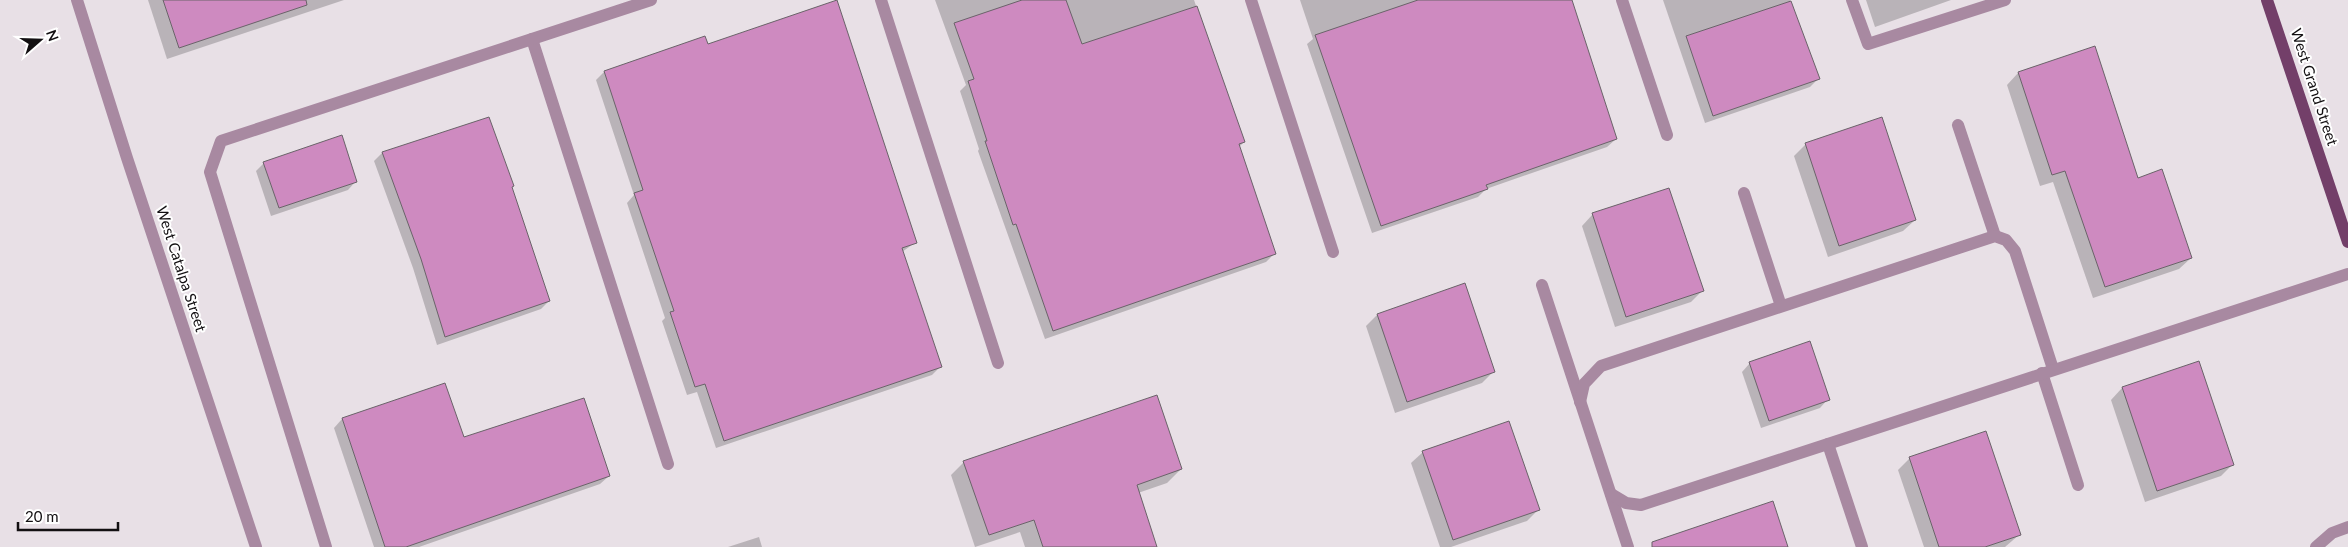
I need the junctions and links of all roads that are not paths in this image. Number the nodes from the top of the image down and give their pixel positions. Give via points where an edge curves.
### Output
1 (77, 0) edge
2 (651, 0) edge
3 (881, 0) edge
4 (1251, 0) edge
5 (1622, 0) edge
6 (1852, 0) edge
7 (2006, 0) edge
8 (2267, 0) edge
9 (532, 39) junction
10 (1958, 125) dead end
11 (1667, 135) dead end
12 (1744, 193) dead end
13 (1995, 236) junction
14 (2348, 242) edge
15 (1333, 252) dead end
16 (2348, 274) edge
17 (1542, 285) dead end
18 (1782, 306) junction
19 (998, 363) dead end
20 (2047, 371) junction
21 (1580, 402) junction
22 (1828, 444) junction
23 (668, 464) dead end
24 (2078, 485) dead end
25 (1611, 494) junction
26 (2348, 527) edge
27 (256, 547) edge
28 (326, 547) edge
29 (1628, 547) edge
30 (1862, 547) edge
31 (2316, 547) edge

1 - 27 street, West Catalpa Street
2 - 9 street
3 - 19 street
4 - 15 street
5 - 11 street
6 - 7 street via 1868,44
8 - 14 main road, West Grand Street
9 - 23 street
9 - 28 street via 221,141 210,172
10 - 13 street
12 - 18 street
13 - 18 street
13 - 20 street via 2006,240 2015,252
16 - 20 street
17 - 21 street
18 - 21 street via 1601,366 1584,384
20 - 22 street
20 - 24 street
21 - 25 street
22 - 25 street via 1641,505 1626,504
22 - 30 street
25 - 29 street
26 - 31 street via 2332,533

